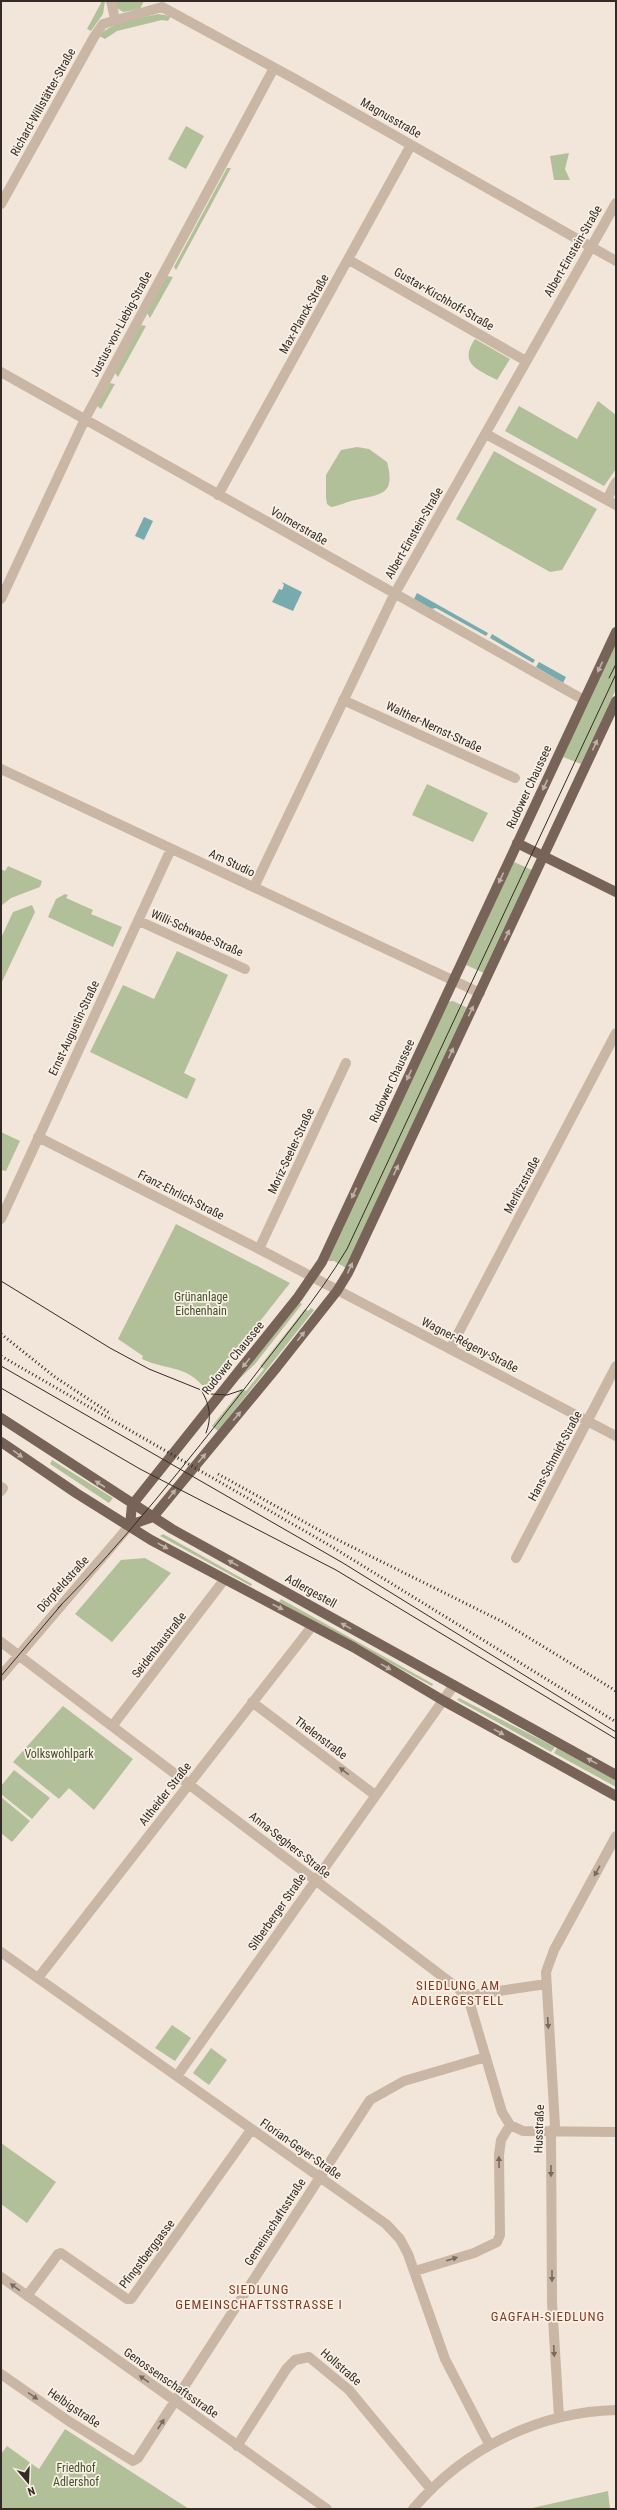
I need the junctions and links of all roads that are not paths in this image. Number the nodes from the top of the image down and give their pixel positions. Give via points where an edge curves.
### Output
1 (111, 1) edge
2 (150, 5) edge
3 (115, 19) junction
4 (274, 68) junction
5 (411, 145) junction
6 (616, 203) edge
7 (1, 204) edge
8 (591, 247) junction
9 (349, 260) junction
10 (616, 261) edge
11 (526, 361) junction
12 (1, 372) edge
13 (85, 419) junction
14 (486, 434) junction
15 (616, 482) edge
16 (218, 495) junction
17 (606, 499) junction
18 (616, 505) edge
19 (394, 595) junction
20 (1, 598) edge
21 (616, 632) edge
22 (343, 700) junction
23 (584, 700) junction
24 (616, 701) edge
25 (1, 770) edge
26 (515, 778) dead end
27 (517, 843) junction
28 (171, 849) junction
29 (544, 856) junction
30 (254, 887) junction
31 (616, 892) edge
32 (139, 921) junction
33 (245, 969) dead end
34 (452, 981) junction
35 (480, 993) junction
36 (616, 1033) edge
37 (346, 1063) dead end
38 (38, 1137) junction
39 (1, 1218) edge
40 (259, 1249) junction
41 (312, 1278) junction
42 (337, 1291) junction
43 (450, 1349) junction
44 (616, 1366) edge
45 (1, 1418) edge
46 (588, 1421) junction
47 (616, 1436) edge
48 (1, 1442) edge
49 (132, 1505) junction
50 (153, 1517) junction
51 (130, 1525) junction
52 (516, 1558) dead end
53 (224, 1580) junction
54 (313, 1625) junction
55 (1, 1642) edge
56 (20, 1654) junction
57 (1, 1676) edge
58 (454, 1685) junction
59 (444, 1701) junction
60 (252, 1702) junction
61 (113, 1725) junction
62 (616, 1775) edge
63 (190, 1784) junction
64 (375, 1795) junction
65 (616, 1796) edge
66 (616, 1836) edge
67 (314, 1881) junction
68 (1, 1952) edge
69 (38, 1978) junction
70 (546, 1984) junction
71 (465, 1996) junction
72 (486, 2057) junction
73 (177, 2076) junction
74 (510, 2125) junction
75 (251, 2130) junction
76 (551, 2132) junction
77 (616, 2132) edge
78 (320, 2178) junction
79 (415, 2271) junction
80 (1, 2277) edge
81 (27, 2296) junction
82 (1, 2374) edge
83 (175, 2402) junction
84 (616, 2410) edge
85 (559, 2417) junction
86 (489, 2444) junction
87 (237, 2446) junction
88 (133, 2462) joint
89 (430, 2488) junction
90 (327, 2509) edge
91 (413, 2509) edge

1 - 3 street
2 - 3 street, Magnusstraße
2 - 4 street, Magnusstraße via 162,7
3 - 7 street, Richard-Willstätter-Straße via 104,24 94,37
4 - 5 street, Magnusstraße
4 - 13 street, Justus-von-Liebig-Straße
5 - 8 street, Magnusstraße
5 - 9 street, Max-Planck-Straße
6 - 8 street, Albert-Einstein-Straße
8 - 10 street, Magnusstraße
8 - 11 street, Albert-Einstein-Straße
9 - 11 street, Gustav-Kirchhoff-Straße
9 - 16 street, Max-Planck-Straße
11 - 14 street, Albert-Einstein-Straße
12 - 13 street, Volmerstraße
13 - 16 street, Volmerstraße
13 - 20 street, Justus-von-Liebig-Straße
14 - 17 street
14 - 19 street, Albert-Einstein-Straße
15 - 17 street
16 - 19 street, Volmerstraße
17 - 18 street
19 - 22 street, Albert-Einstein-Straße
19 - 23 street, Volmerstraße
21 -> 23 main road, Rudower Chaussee
22 - 26 street, Walther-Nernst-Straße
22 - 30 street, Albert-Einstein-Straße
23 -> 27 main road, Rudower Chaussee
29 -> 24 main road
25 - 28 street, Am Studio
27 - 29 main road
27 -> 34 main road, Rudower Chaussee
28 - 30 street, Am Studio
28 - 32 street, Ernst-Augustin-Straße
29 - 31 main road
35 -> 29 main road
30 - 34 street, Am Studio
32 - 33 street, Willi-Schwabe-Straße
32 - 38 street, Ernst-Augustin-Straße
34 - 35 street, Am Studio
34 -> 41 main road, Rudower Chaussee via 325,1256
42 -> 35 main road via 348,1273
36 - 43 street, Merlitzstraße
37 - 40 street, Moriz-Seeler-Straße
38 - 39 street, Ernst-Augustin-Straße
38 - 40 street, Franz-Ehrlich-Straße
40 - 41 street, Franz-Ehrlich-Straße
41 - 42 street, Wagner-Régeny-Straße
41 -> 49 main road, Rudower Chaussee
42 - 43 street, Wagner-Régeny-Straße
50 -> 42 main road
43 - 46 street, Wagner-Régeny-Straße
44 - 46 street, Hans-Schmidt-Straße
49 -> 45 main road, Adlergestell
46 - 47 street, Wagner-Régeny-Straße
46 - 52 street, Hans-Schmidt-Straße
48 -> 51 main road via 76,1493
49 - 50 main road, Adlergestell
49 - 51 main road
50 - 51 main road
58 -> 50 main road, Adlergestell
51 -> 53 main road via 151,1540
51 - 56 street, Dörpfeldstraße
53 -> 54 main road
53 - 61 street, Seidenbaustraße
54 -> 59 main road
54 - 60 street, Altheider Straße
55 - 56 street, Anna-Seghers-Straße
56 - 57 street, Dörpfeldstraße
56 - 61 street, Anna-Seghers-Straße
58 - 59 street, Silberberger Straße
62 -> 58 main road, Adlergestell
59 - 64 street, Silberberger Straße
59 -> 65 main road
60 - 63 street, Altheider Straße
64 -> 60 street, Thelenstraße
61 - 63 street, Anna-Seghers-Straße
63 - 67 street, Anna-Seghers-Straße
63 - 69 street, Altheider Straße
64 - 67 street, Silberberger Straße
66 -> 70 street, Husstraße via 549,1959
67 - 71 street, Anna-Seghers-Straße
67 - 73 street, Silberberger Straße
68 - 69 street, Florian-Geyer-Straße
69 - 73 street, Florian-Geyer-Straße
70 - 71 street
70 -> 76 street, Husstraße via 555,2126
71 - 72 street
72 - 74 street via 502,2112
72 - 78 street, Gemeinschaftsstraße via 404,2081 370,2100
73 - 75 street, Florian-Geyer-Straße
74 - 76 street via 523,2131
79 -> 74 street via 474,2253 498,2242 501,2140
75 - 78 street, Florian-Geyer-Straße
75 - 81 street, Pfingstberggasse via 131,2299 127,2299 61,2253
76 - 77 street
76 -> 85 street, Husstraße via 552,2302
78 - 79 street, Florian-Geyer-Straße via 386,2224 400,2238
78 - 83 street, Gemeinschaftsstraße
79 - 86 street, Florian-Geyer-Straße via 444,2358
81 -> 80 street, Genossenschaftsstraße
83 -> 81 street, Genossenschaftsstraße
82 -> 88 street, Helbigstraße
83 - 87 street, Genossenschaftsstraße
88 -> 83 street, Gemeinschaftsstraße
84 - 85 street
85 - 86 street
86 - 89 street via 456,2466
87 - 89 street, Hollstraße via 287,2368 295,2360 310,2357 349,2390
87 - 90 street, Genossenschaftsstraße
89 - 91 street

